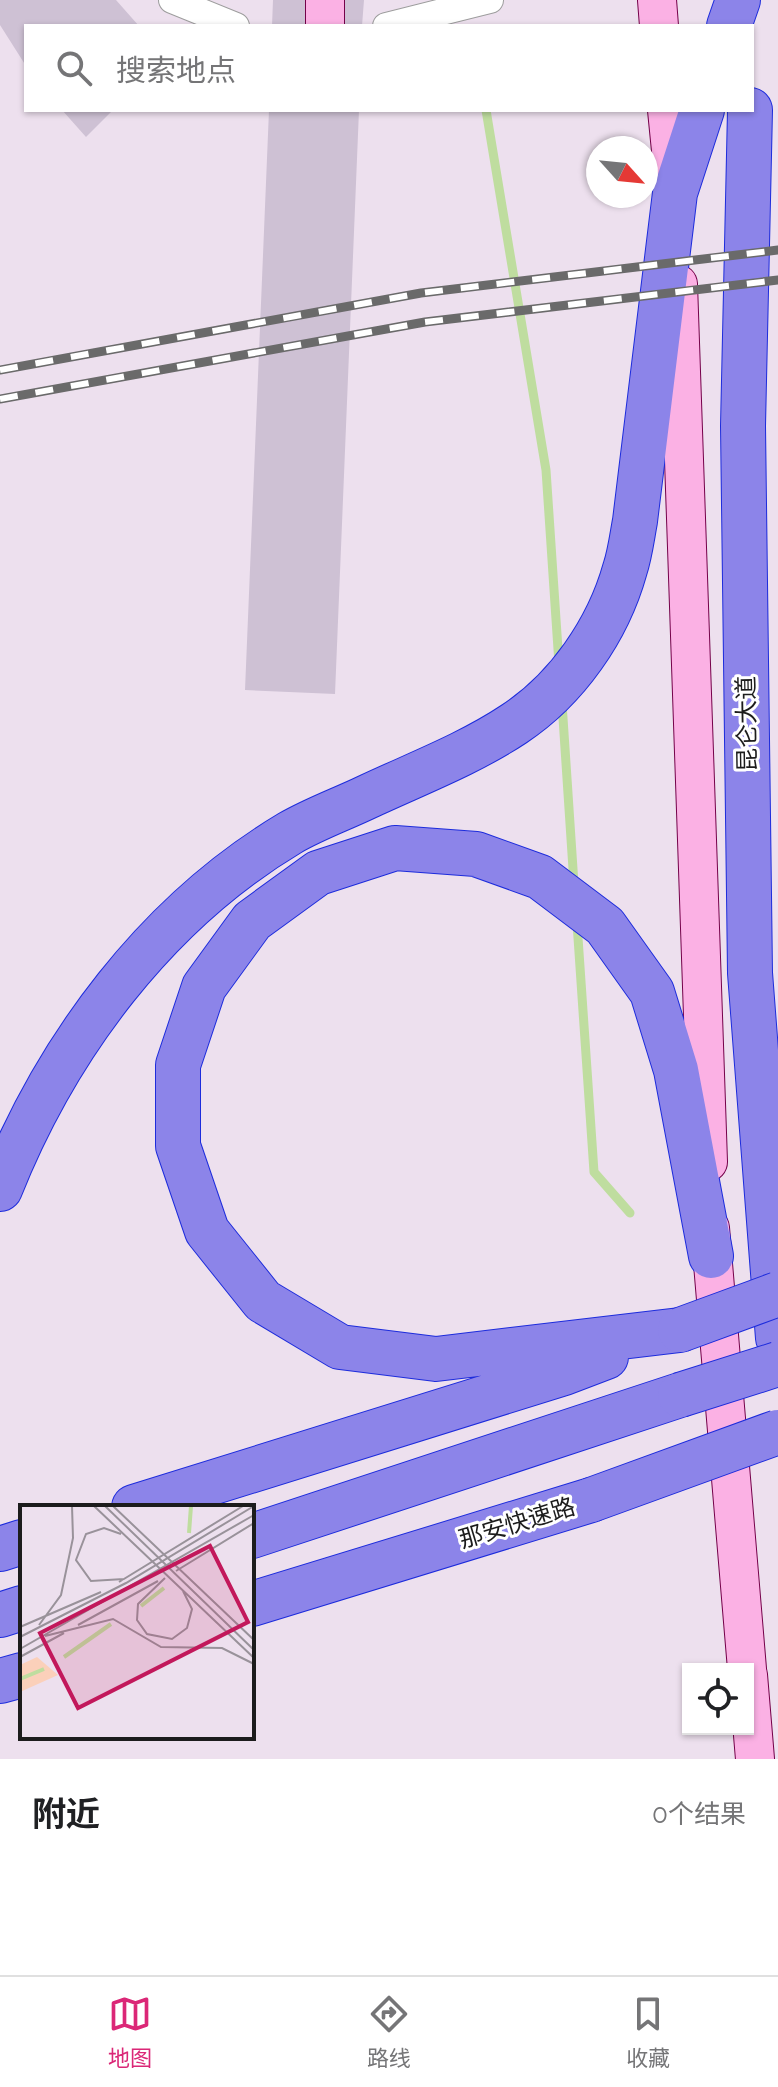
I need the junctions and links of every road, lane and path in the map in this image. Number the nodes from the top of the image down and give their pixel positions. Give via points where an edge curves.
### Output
1 (325, 0) edge
2 (490, 0) edge
3 (657, 0) edge
4 (738, 0) edge
5 (752, 0) edge
6 (175, 1) edge
7 (231, 24) edge
8 (325, 24) edge
9 (394, 24) edge
10 (659, 24) edge
11 (730, 24) edge
12 (752, 24) edge
13 (667, 112) edge
14 (701, 112) edge
15 (750, 112) edge
16 (675, 193) junction
17 (0, 1189) edge
18 (711, 1256) junction
19 (778, 1294) edge
20 (680, 1330) junction
21 (778, 1338) edge
22 (778, 1364) edge
23 (778, 1432) edge
24 (140, 1505) edge
25 (254, 1535) edge
26 (20, 1543) edge
27 (0, 1549) edge
28 (254, 1603) edge
29 (20, 1609) edge
30 (0, 1615) edge
31 (746, 1663) edge
32 (20, 1676) edge
33 (0, 1681) edge
34 (753, 1735) edge
35 (755, 1759) edge

1 - 8 main road
2 - 9 street
3 - 10 main road
4 - 11 highway
5 - 12 highway
6 - 7 street
13 - 16 main road
14 - 16 highway
15 - 21 highway, 昆仑大道 via 743,426 750,973
16 - 17 highway via 635,521 625,570 590,646 552,692 515,723 291,833 224,880 162,934 111,994 54,1076
16 - 18 main road
18 - 20 highway via 676,1070 652,992 605,926 540,877 476,854 395,848 318,873 252,921 204,987 178,1065 178,1146 207,1231 263,1301 340,1347 436,1359
18 - 31 main road
19 - 20 highway, bridge
20 - 24 highway via 564,1373
22 - 25 highway, bridge
23 - 28 highway, 那安快速路, bridge via 591,1500
26 - 27 highway
29 - 30 highway
32 - 33 highway
34 - 35 main road

